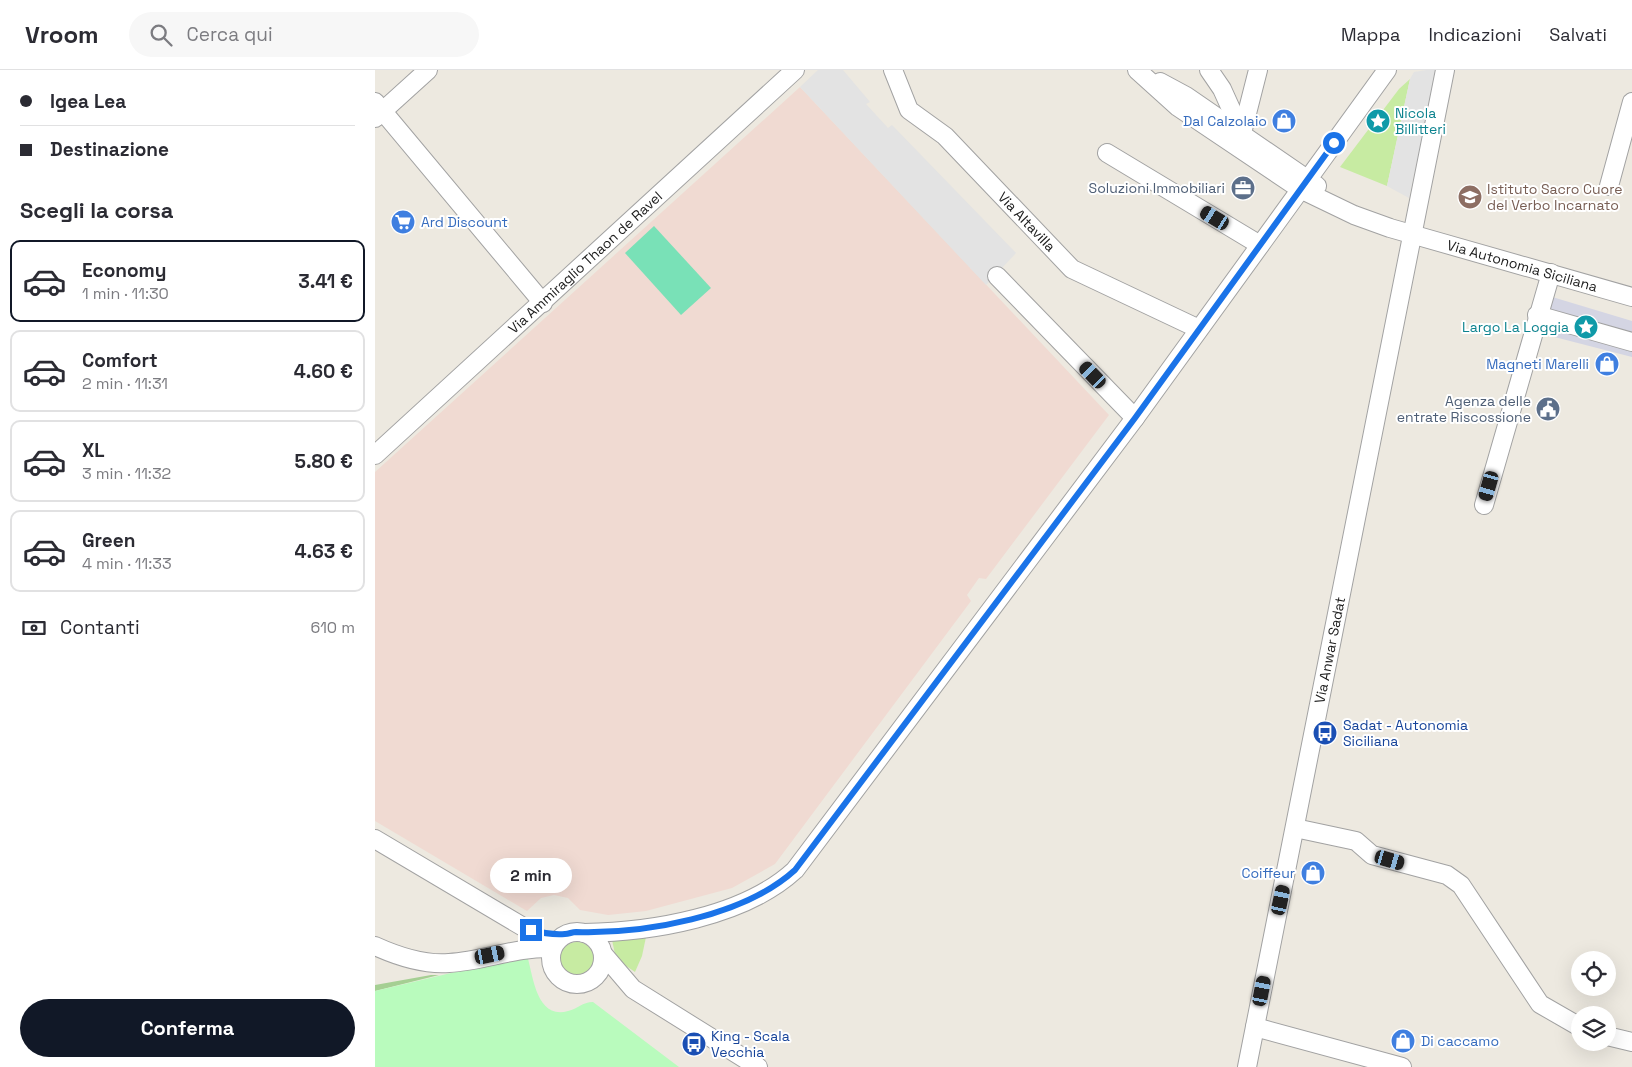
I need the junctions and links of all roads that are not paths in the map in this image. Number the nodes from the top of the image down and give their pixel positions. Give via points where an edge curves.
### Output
1 (428, 70) edge
2 (795, 70) edge
3 (893, 70) edge
4 (1209, 70) edge
5 (1258, 70) edge
6 (1387, 70) edge
7 (1445, 70) edge
8 (1139, 72) edge
9 (1632, 102) edge
10 (378, 110) edge
11 (1241, 133) junction
12 (1107, 153) dead end
13 (1304, 184) junction
14 (1609, 186) dead end
15 (1413, 234) junction
16 (1260, 245) junction
17 (1551, 274) junction
18 (997, 276) dead end
19 (1632, 297) edge
20 (543, 303) junction
21 (1537, 316) junction
22 (1199, 329) junction
23 (1632, 342) edge
24 (1135, 418) junction
25 (375, 455) edge
26 (1484, 504) dead end
27 (1295, 828) junction
28 (375, 839) edge
29 (487, 905) junction
30 (525, 928) junction
31 (575, 934) junction
32 (375, 946) edge
33 (552, 948) junction
34 (516, 950) junction
35 (604, 955) junction
36 (592, 980) junction
37 (633, 989) junction
38 (1571, 1022) edge
39 (1255, 1027) junction
40 (1616, 1038) edge
41 (1632, 1042) edge
42 (758, 1067) edge
43 (1247, 1067) edge
44 (1403, 1067) edge

1 - 10 street
2 - 20 street, Via Ammiraglio Thaon de Ravel
3 - 22 street, Via Altavilla via 909,110 945,136 1073,269
4 - 11 street via 1222,89
5 - 11 street
6 - 13 street
7 - 15 street, Via Anwar Sadat
8 - 11 street via 1186,96
8 - 13 street via 1178,107
9 - 14 street
10 - 20 street
11 - 13 street
12 - 16 street
13 - 15 street, Via Autonomia Siciliana via 1354,215
13 - 16 street
15 - 17 street, Via Autonomia Siciliana
15 - 27 street, Via Anwar Sadat
16 - 22 street
17 - 19 street, Via Autonomia Siciliana
17 - 21 street
18 - 24 street
20 - 25 street, Via Ammiraglio Thaon de Ravel
21 - 23 street
21 - 26 street
22 - 24 street
24 - 31 street via 795,870 770,890 725,910 649,927
27 - 38 street via 1356,841 1372,855 1447,875 1461,885 1540,1004
27 - 39 street, Via Anwar Sadat
28 - 29 street
29 - 30 street
29 - 34 street via 523,936 521,946
30 - 31 street via 546,934
30 - 33 street
31 - 33 street via 559,938
31 - 35 street via 594,938
32 - 34 street via 433,963 451,963
33 - 34 street
33 - 36 street via 551,962 561,978 576,984
35 - 36 street via 601,970
35 - 37 street
36 - 37 street
37 - 42 street
39 - 43 street, Via Anwar Sadat
39 - 44 street
40 - 41 street

